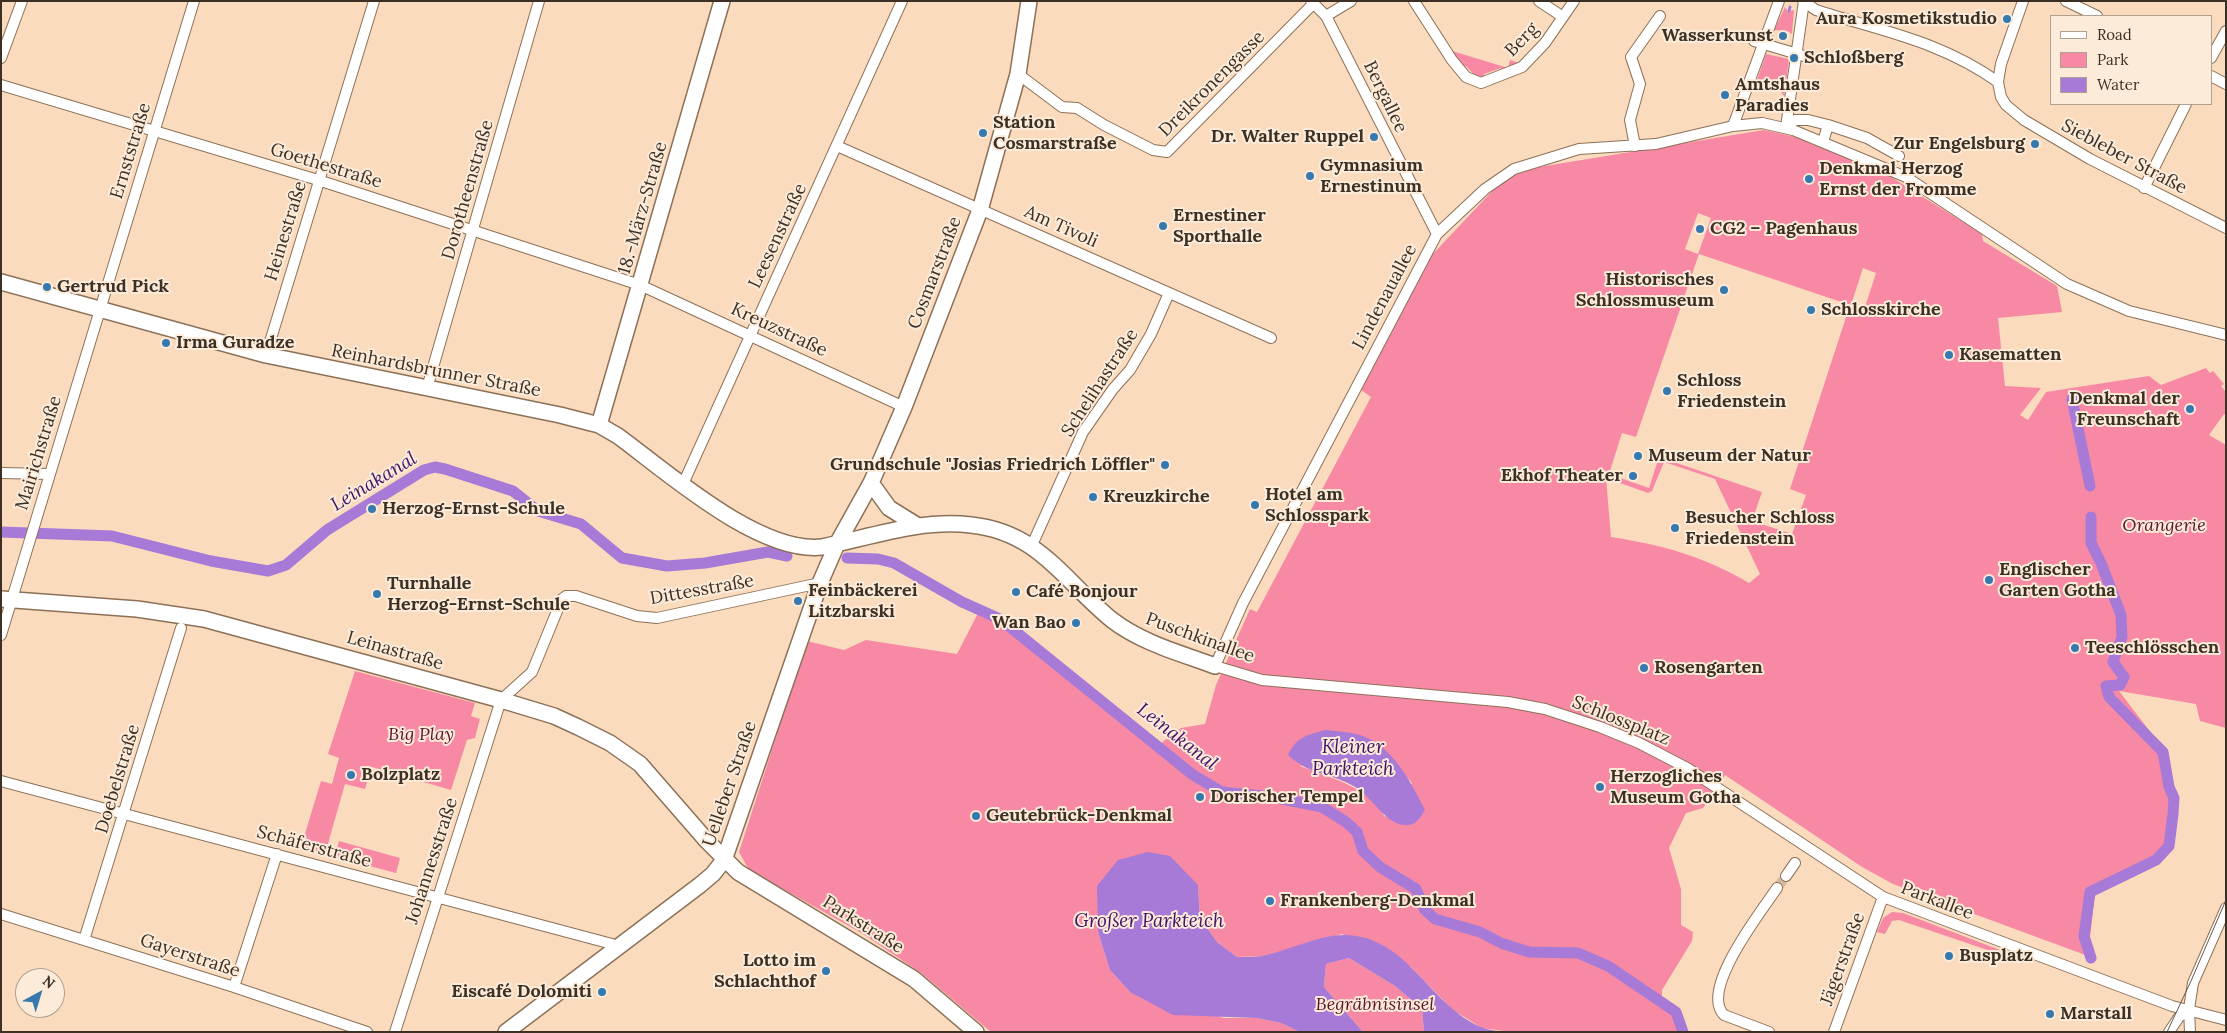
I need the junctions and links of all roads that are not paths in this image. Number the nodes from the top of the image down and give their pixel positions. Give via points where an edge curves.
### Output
1 (22, 1) edge
2 (194, 1) edge
3 (374, 1) edge
4 (539, 1) edge
5 (722, 1) edge
6 (902, 1) edge
7 (1029, 1) edge
8 (1351, 1) edge
9 (1414, 1) edge
10 (1539, 1) edge
11 (1574, 1) edge
12 (1779, 1) edge
13 (2024, 1) edge
14 (2066, 1) edge
15 (1313, 2) edge
16 (1805, 6) edge
17 (2095, 15) edge
18 (1326, 16) junction
19 (1660, 16) dead end
20 (1563, 17) junction
21 (2226, 31) edge
22 (1759, 42) junction
23 (1800, 55) junction
24 (2212, 56) edge
25 (1, 58) edge
26 (1018, 74) junction
27 (2212, 77) edge
28 (1998, 82) junction
29 (1, 84) edge
30 (2226, 84) edge
31 (2186, 105) edge
32 (1828, 125) junction
33 (1733, 126) junction
34 (1786, 127) junction
35 (154, 130) junction
36 (1823, 142) junction
37 (838, 146) junction
38 (1635, 146) junction
39 (1899, 156) dead end
40 (318, 180) junction
41 (2144, 188) junction
42 (980, 210) junction
43 (2226, 228) edge
44 (473, 230) junction
45 (1437, 234) junction
46 (1, 282) edge
47 (640, 285) junction
48 (1170, 292) junction
49 (100, 310) junction
50 (2223, 334) edge
51 (751, 335) junction
52 (1271, 338) dead end
53 (266, 355) junction
54 (427, 388) junction
55 (904, 406) junction
56 (599, 425) junction
57 (1, 473) edge
58 (48, 474) junction
59 (871, 483) junction
60 (683, 484) junction
61 (918, 526) junction
62 (837, 544) junction
63 (1032, 545) junction
64 (820, 582) junction
65 (7, 599) edge
66 (181, 628) dead end
67 (1, 635) edge
68 (1215, 666) junction
69 (501, 700) junction
70 (1528, 705) joint
71 (1698, 775) joint
72 (1, 781) edge
73 (125, 813) junction
74 (277, 854) junction
75 (724, 860) junction
76 (1795, 862) dead end
77 (1786, 876) tunnel mouth
78 (1777, 888) tunnel mouth
79 (438, 897) junction
80 (1883, 897) junction
81 (2226, 908) edge
82 (1, 914) edge
83 (84, 940) junction
84 (617, 948) junction
85 (234, 987) junction
86 (2189, 1010) junction
87 (2226, 1020) edge
88 (367, 1032) edge
89 (395, 1032) edge
90 (506, 1032) edge
91 (976, 1032) edge
92 (1769, 1032) edge
93 (1834, 1032) edge
94 (2169, 1032) edge
95 (2190, 1032) edge

1 - 25 street
2 - 35 street, Ernststraße
3 - 40 street, Heinestraße
4 - 44 street, Dorotheenstraße
5 - 47 street, 18.-März-Straße
6 - 37 street, Leesenstraße
7 - 26 street, Cosmarstraße
8 - 18 street
9 - 20 street, Berg via 1452,60 1466,77 1481,83 1522,68
10 - 20 street
11 - 20 street, Berg
12 - 22 street
13 - 28 street via 2001,64
14 - 17 street
15 - 18 street, Bergallee
15 - 26 street, Dreikronengasse via 1167,152 1153,150 1076,108 1062,107
16 - 23 street
16 - 28 street via 1945,50
18 - 45 street, Bergallee
19 - 38 street via 1631,57 1640,84 1630,120
21 - 24 street
22 - 23 street
22 - 33 street
23 - 34 street
26 - 42 street, Cosmarstraße
27 - 30 street
28 - 41 street, Siebleber Straße via 2001,98 2024,120
29 - 35 street, Goethestraße
31 - 41 street
32 - 34 street via 1795,120
32 - 36 street
32 - 39 street via 1867,138
33 - 34 street, Lindenauallee via 1762,122
33 - 38 street, Lindenauallee
34 - 36 street, Lindenauallee
35 - 40 street, Goethestraße
35 - 49 street, Ernststraße
36 - 50 street, Lindenauallee via 1906,176 2067,284 2129,312
37 - 42 street, Am Tivoli
37 - 51 street, Leesenstraße
38 - 45 street, Lindenauallee via 1579,149 1514,169 1485,189
40 - 44 street, Goethestraße
40 - 53 street, Heinestraße
41 - 43 street, Siebleber Straße
42 - 48 street, Am Tivoli
42 - 55 street, Cosmarstraße
44 - 47 street, Goethestraße
44 - 54 street, Dorotheenstraße
45 - 68 street, Lindenauallee via 1243,603
46 - 49 street, Reinhardsbrunner Straße
47 - 51 street, Kreuzstraße
47 - 56 street, 18.-März-Straße
48 - 52 street, Am Tivoli
48 - 63 street, Schelihastraße via 1130,370 1083,432
49 - 53 street, Reinhardsbrunner Straße
49 - 58 street, Mairichstraße
51 - 55 street, Kreuzstraße
51 - 60 street, Leesenstraße
53 - 54 street, Reinhardsbrunner Straße
54 - 56 street, Reinhardsbrunner Straße
55 - 59 street, Cosmarstraße
56 - 60 street, Reinhardsbrunner Straße
57 - 58 street
58 - 65 street, Mairichstraße
59 - 61 street via 889,508
59 - 62 street, Cosmarstraße
60 - 62 street, Reinhardsbrunner Straße via 738,523 763,534 806,548
61 - 62 street, Puschkinallee
61 - 63 street, Puschkinallee via 982,526
62 - 64 street, Uelleber Straße
63 - 68 street, Puschkinallee via 1130,632
64 - 69 street, Dittesstraße via 657,618 637,616 576,596 566,596 532,672
64 - 75 street, Uelleber Straße
65 - 67 street, Mairichstraße
65 - 69 street, Leinastraße via 138,609 204,619
66 - 73 street, Doebelstraße
68 - 70 street, Puschkinallee via 1262,680
69 - 75 street, Leinastraße via 554,716 629,754 658,782
69 - 79 street, Johannesstraße
70 - 71 street, Schlossplatz via 1607,730 1658,752
71 - 80 street, Parkallee
72 - 73 street, Schäferstraße
73 - 74 street, Schäferstraße
73 - 83 street, Doebelstraße
74 - 79 street, Schäferstraße
74 - 85 street
75 - 84 street, Uelleber Straße via 706,880
75 - 91 street, Parkstraße via 750,880 914,979
76 - 77 street
78 - 92 street via 1733,956 1717,999 1724,1015
79 - 84 street, Schäferstraße
79 - 89 street, Johannesstraße
80 - 86 street, Parkallee
80 - 93 street, Jägerstraße
81 - 86 street via 2193,983
82 - 83 street, Gayerstraße
83 - 85 street, Gayerstraße
84 - 90 street, Uelleber Straße
85 - 88 street, Gayerstraße
86 - 87 street, Parkallee
86 - 94 street via 2179,1017
86 - 95 street

